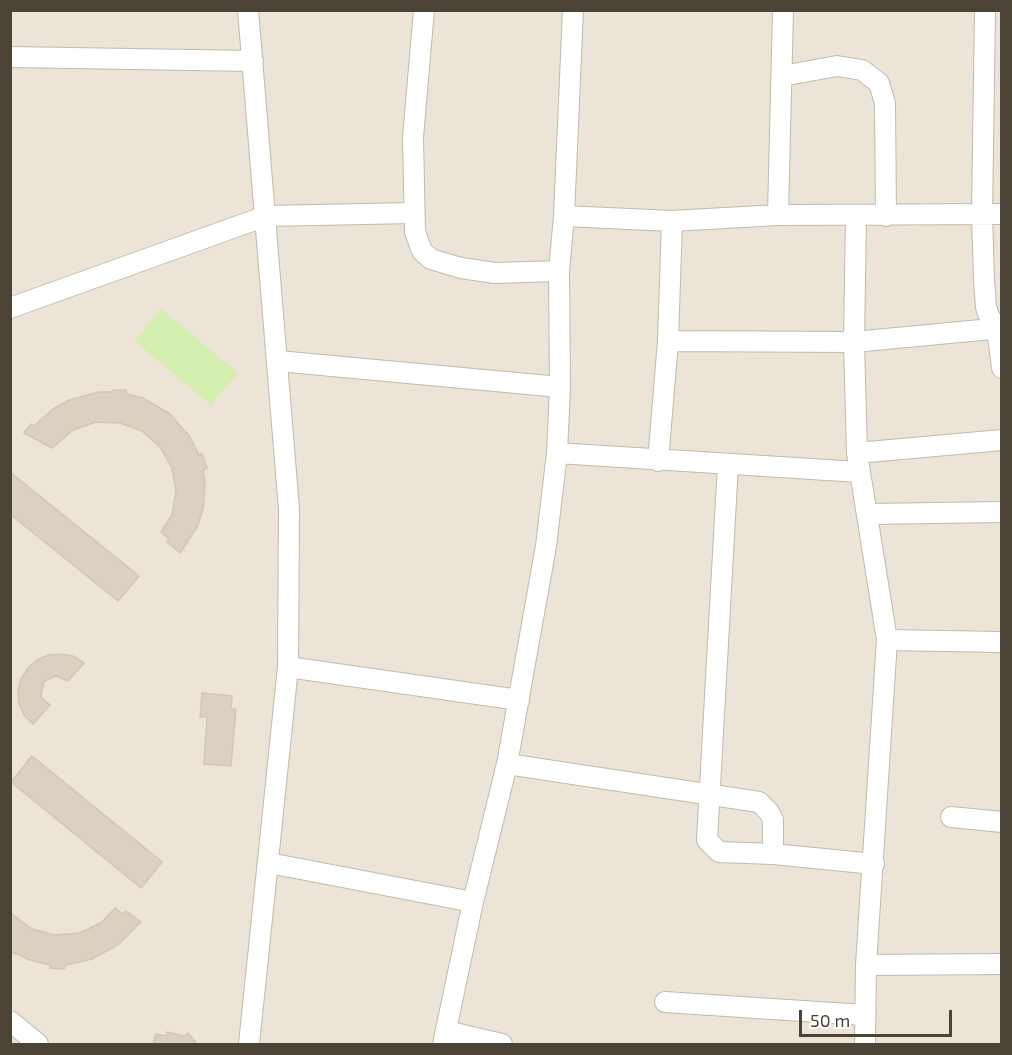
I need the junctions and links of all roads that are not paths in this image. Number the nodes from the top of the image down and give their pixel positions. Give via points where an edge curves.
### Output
1 (248, 10) edge
2 (424, 10) edge
3 (573, 10) edge
4 (783, 10) edge
5 (985, 10) edge
6 (10, 57) edge
7 (253, 61) junction
8 (782, 76) junction
9 (413, 213) junction
10 (992, 214) edge
11 (778, 215) junction
12 (856, 215) junction
13 (266, 216) junction
14 (564, 216) junction
15 (886, 216) junction
16 (672, 221) junction
17 (559, 271) junction
18 (10, 308) edge
19 (999, 328) edge
20 (668, 341) junction
21 (854, 342) junction
22 (278, 361) junction
23 (1002, 368) edge
24 (560, 387) junction
25 (1002, 440) edge
26 (557, 453) junction
27 (658, 461) junction
28 (858, 463) junction
29 (728, 464) junction
30 (1002, 512) edge
31 (868, 514) junction
32 (887, 640) junction
33 (1002, 642) edge
34 (288, 667) junction
35 (519, 700) junction
36 (507, 764) junction
37 (708, 795) junction
38 (951, 817) dead end
39 (1002, 822) edge
40 (773, 854) junction
41 (269, 863) junction
42 (874, 864) junction
43 (473, 902) junction
44 (1002, 964) edge
45 (866, 965) junction
46 (665, 1002) dead end
47 (864, 1015) junction
48 (10, 1021) edge
49 (445, 1038) edge
50 (38, 1044) edge
51 (249, 1044) edge
52 (502, 1044) edge
53 (865, 1044) edge

1 - 7 street
2 - 9 street via 413,137
3 - 14 street
4 - 8 street
5 - 10 street
6 - 7 street
7 - 13 street
8 - 11 street
8 - 15 street via 837,66 862,70 879,82 885,103
9 - 13 street
9 - 17 street via 417,242 431,259 495,273
10 - 15 street
10 - 19 street via 986,307 988,316
11 - 12 street
11 - 16 street
12 - 15 street
12 - 21 street
13 - 18 street
13 - 22 street
14 - 16 street
14 - 17 street
16 - 20 street
17 - 24 street
19 - 21 street
19 - 23 street
20 - 21 street
20 - 27 street
21 - 28 street
22 - 24 street
22 - 34 street via 289,509
24 - 26 street
25 - 28 street
26 - 27 street
26 - 35 street via 546,546
27 - 29 street
28 - 29 street
28 - 31 street
29 - 37 street
30 - 31 street
31 - 32 street
32 - 33 street
32 - 42 street
34 - 35 street
34 - 41 street
35 - 36 street
36 - 37 street
36 - 43 street
37 - 40 street via 759,802 774,820
37 - 40 street via 707,840 713,847 719,852
38 - 39 street
40 - 42 street
41 - 43 street
41 - 51 street
42 - 45 street
43 - 49 street
44 - 45 street
45 - 47 street
46 - 47 street
47 - 53 street
48 - 50 street
49 - 52 street

